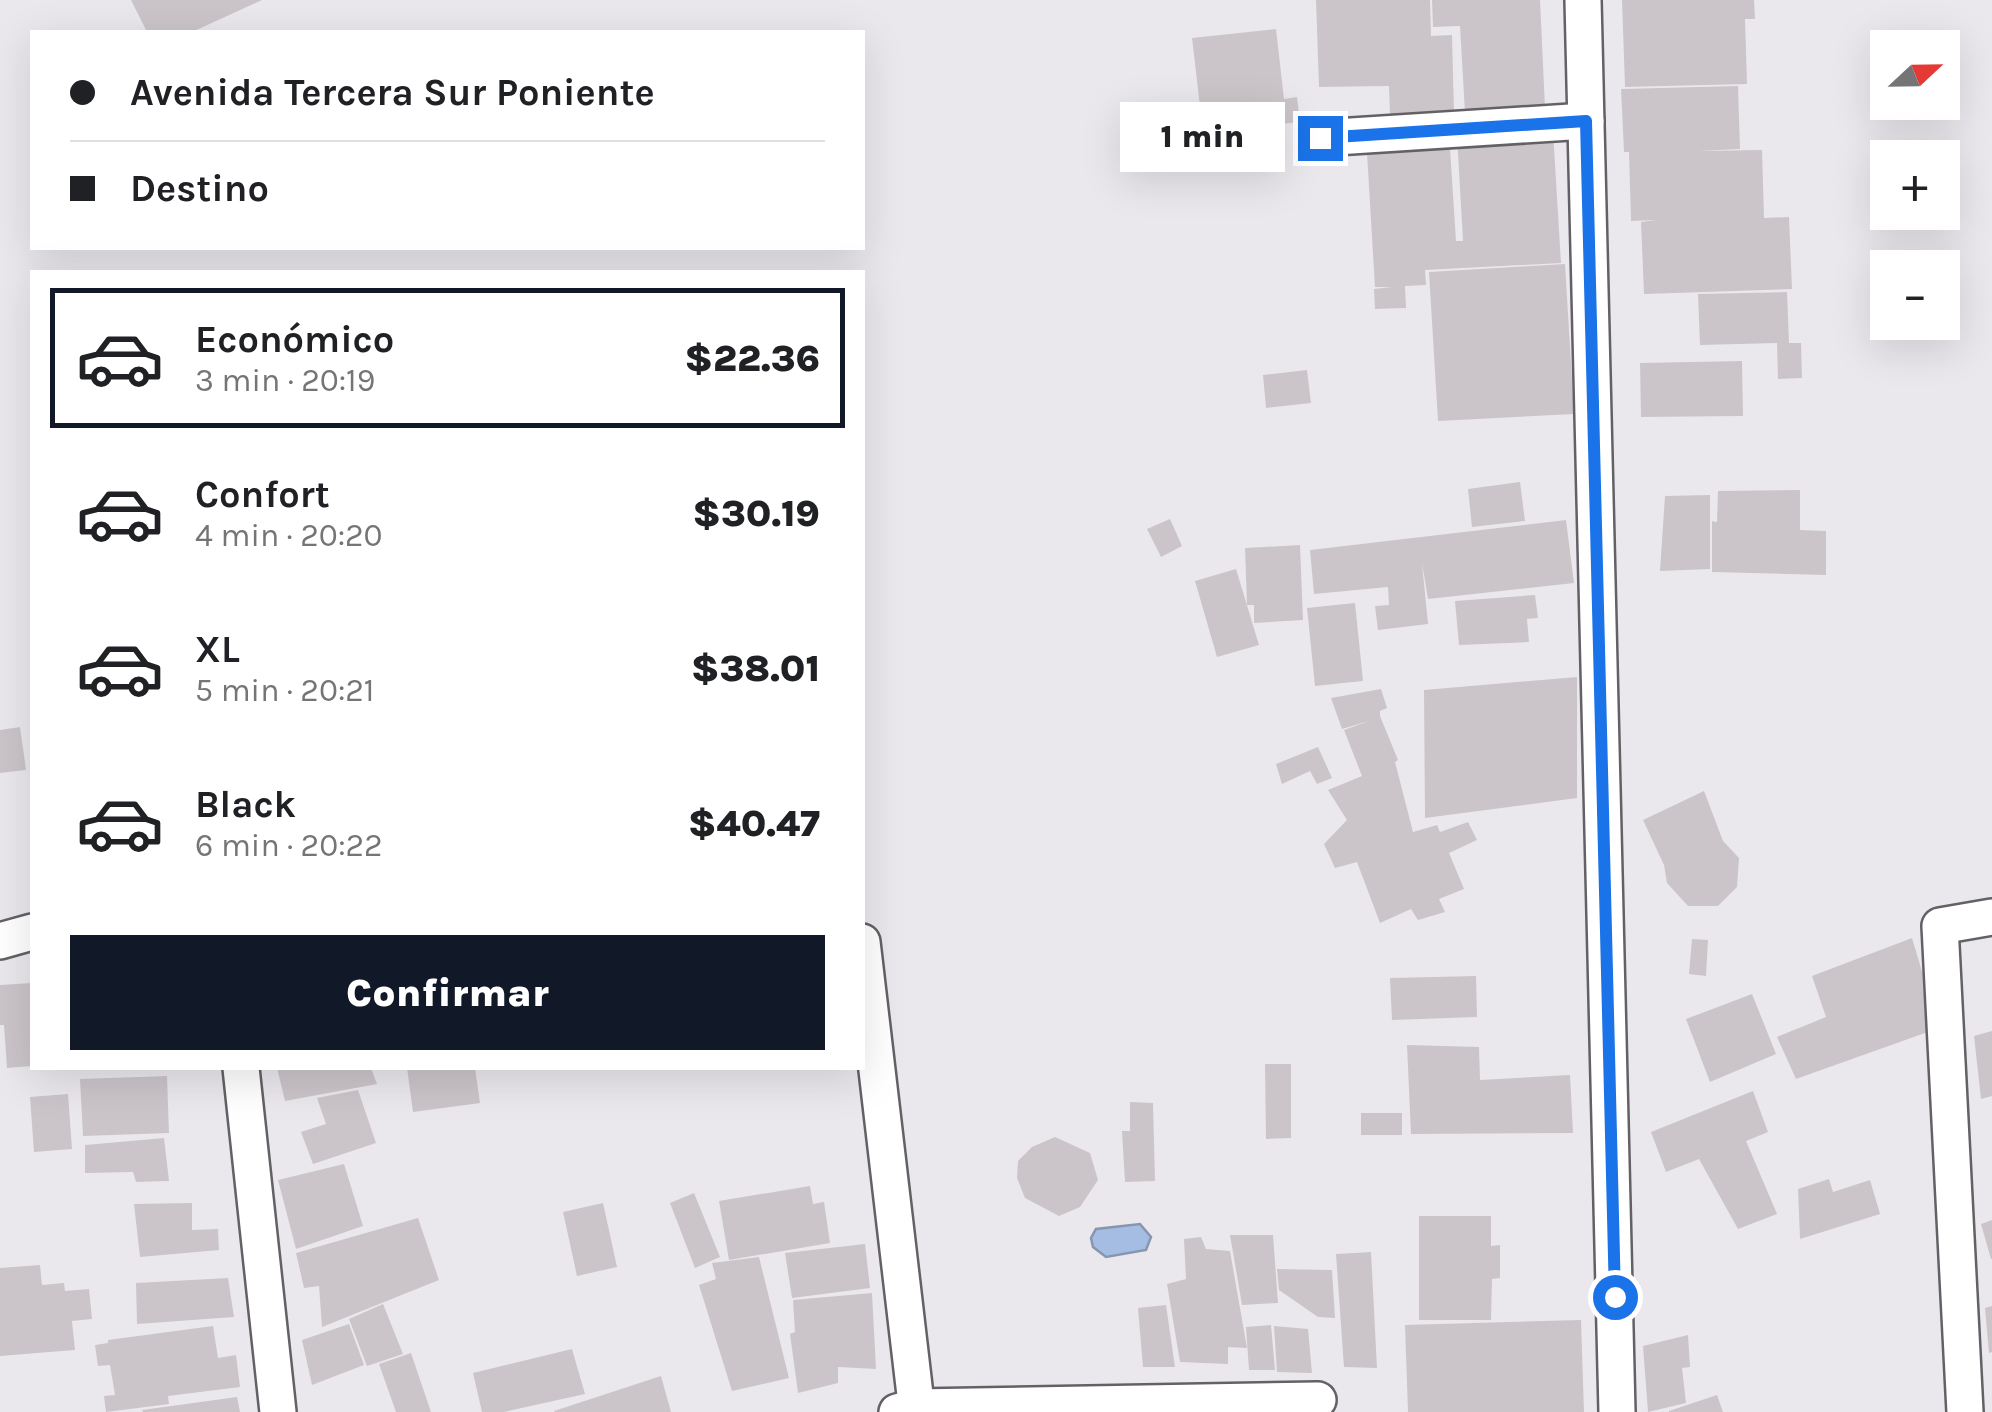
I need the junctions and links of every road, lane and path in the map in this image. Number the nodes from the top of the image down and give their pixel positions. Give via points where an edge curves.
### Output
1 (1583, 0) edge
2 (1586, 121) junction
3 (1320, 138) dead end
4 (1992, 916) edge
5 (30, 933) edge
6 (0, 941) edge
7 (865, 971) edge
8 (241, 1070) edge
9 (1318, 1400) dead end
10 (910, 1410) edge
11 (278, 1412) edge
12 (1618, 1412) edge
13 (1965, 1412) edge

1 - 2 street
2 - 3 street
2 - 12 street
4 - 13 street via 1940,926
5 - 6 street
7 - 10 street
8 - 11 street
9 - 10 street

